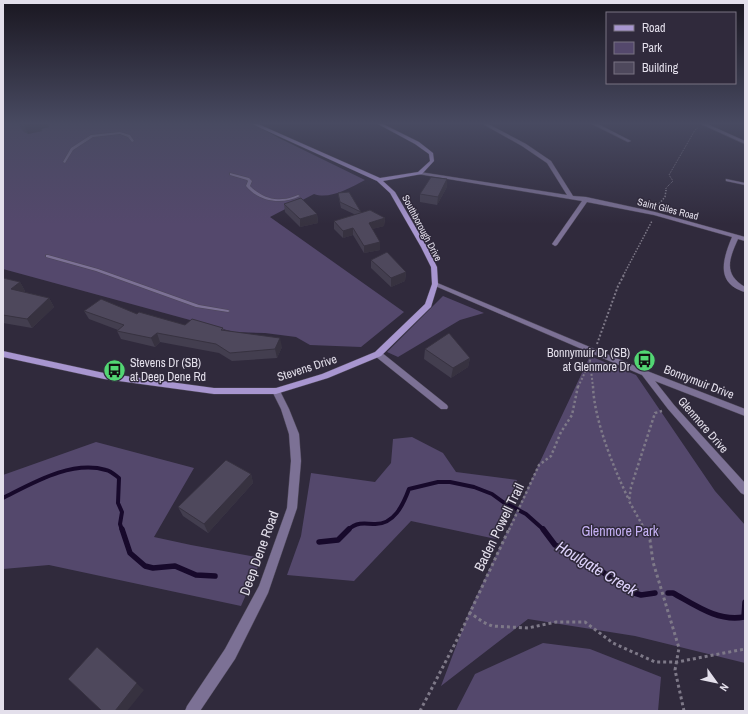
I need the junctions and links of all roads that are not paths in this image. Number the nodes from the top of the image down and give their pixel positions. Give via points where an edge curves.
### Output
1 (67, 157) edge
2 (328, 157) edge
3 (432, 157) edge
4 (542, 157) edge
5 (64, 162) dead end
6 (420, 173) junction
7 (232, 174) dead end
8 (379, 180) junction
9 (728, 180) dead end
10 (745, 184) edge
11 (298, 196) dead end
12 (571, 197) junction
13 (586, 199) junction
14 (736, 236) junction
15 (745, 239) edge
16 (555, 244) dead end
17 (47, 256) dead end
18 (436, 284) junction
19 (745, 290) edge
20 (228, 311) dead end
21 (3, 354) edge
22 (378, 354) junction
23 (644, 373) junction
24 (276, 391) junction
25 (444, 407) dead end
26 (745, 413) edge
27 (745, 490) edge
28 (192, 711) edge

1 - 5 lane
2 - 8 street, Southborough Drive
3 - 6 street via 432,161
4 - 12 street via 549,162
6 - 8 street
6 - 12 street, Saint Giles Road
7 - 11 lane via 248,179 250,189 272,201
8 - 18 street, Southborough Drive via 392,192 424,246 434,267
9 - 10 street
12 - 13 street, Saint Giles Road
13 - 14 street, Saint Giles Road
13 - 16 street
14 - 15 street, Saint Giles Road
14 - 19 street via 726,268 731,282
17 - 20 lane via 96,270 198,306
18 - 22 street, Stevens Drive via 428,305
18 - 23 street
21 - 24 street, Stevens Drive via 112,377 214,391
22 - 24 street, Stevens Drive via 325,376
22 - 25 street
23 - 26 street, Bonnymuir Drive
23 - 27 street, Glenmore Drive via 670,407
24 - 28 street, Deep Dene Road via 294,434 296,462 292,508 264,589 230,654

